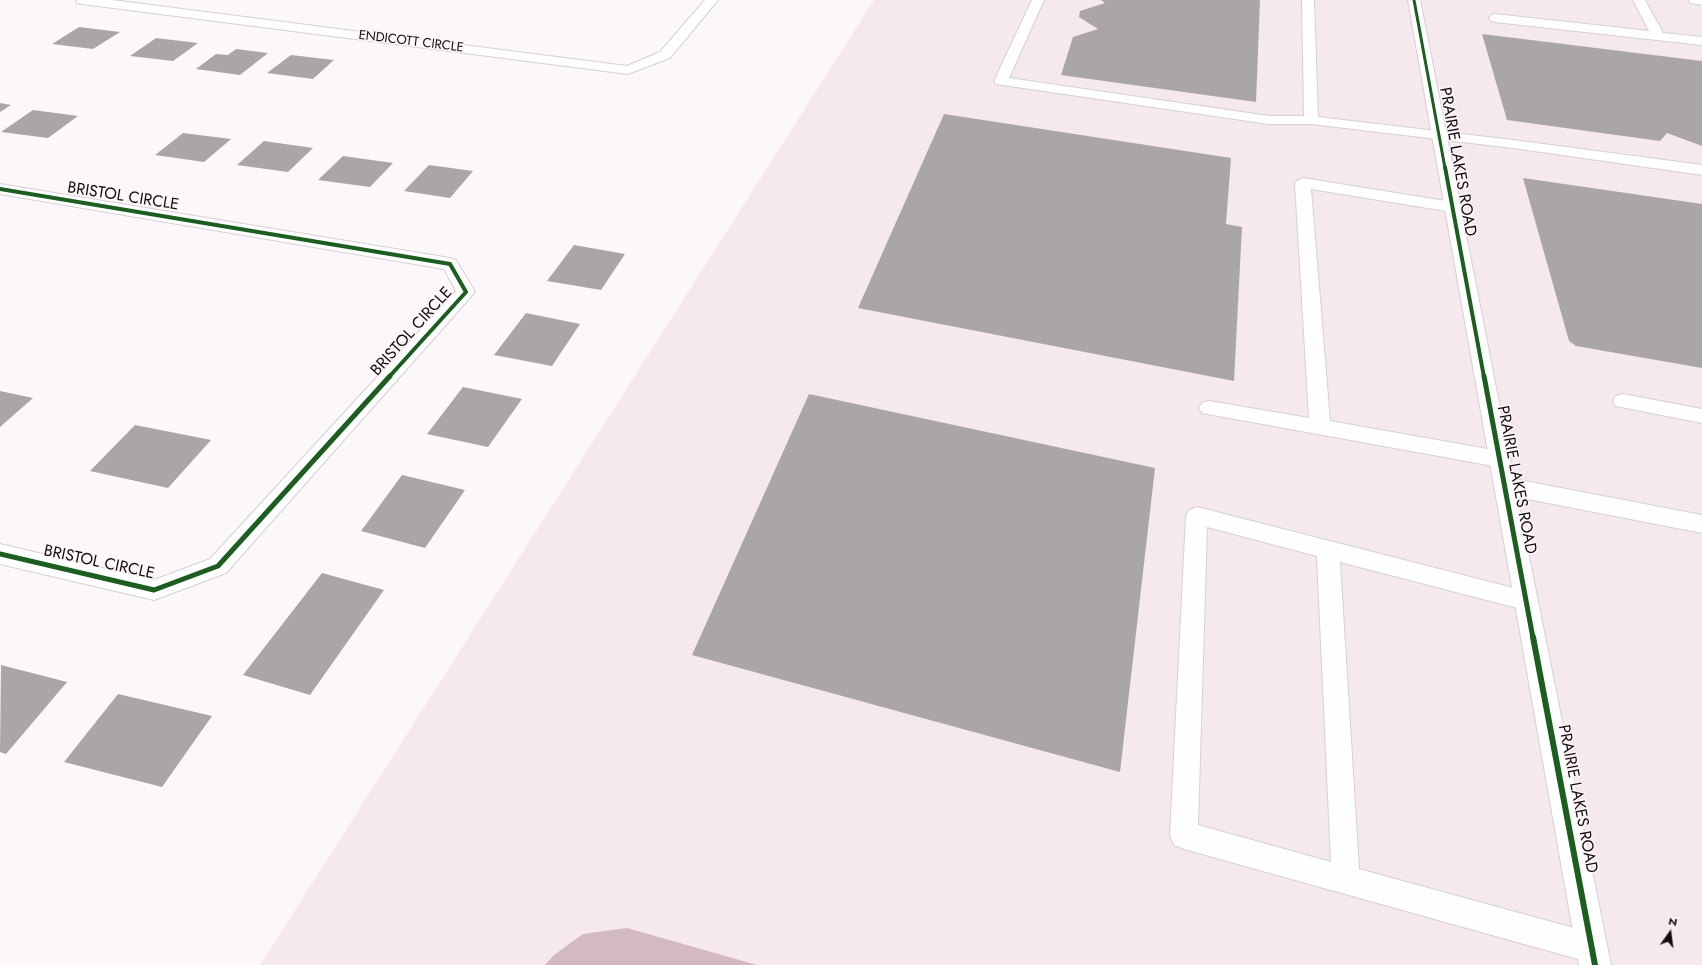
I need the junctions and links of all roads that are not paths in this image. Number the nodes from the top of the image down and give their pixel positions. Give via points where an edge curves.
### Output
1 (82, 0) edge
2 (712, 0) edge
3 (1038, 0) edge
4 (1308, 0) edge
5 (1414, 0) edge
6 (1639, 0) edge
7 (1695, 0) edge
8 (1702, 1) edge
9 (1495, 18) dead end
10 (1658, 36) junction
11 (1702, 41) edge
12 (1311, 120) junction
13 (1439, 135) junction
14 (1702, 170) edge
15 (0, 189) edge
16 (1452, 207) junction
17 (1623, 401) dead end
18 (1209, 408) dead end
19 (1702, 416) edge
20 (1320, 427) junction
21 (1499, 459) junction
22 (1504, 486) junction
23 (1702, 524) edge
24 (1328, 549) junction
25 (0, 554) edge
26 (1525, 600) junction
27 (1346, 880) junction
28 (1593, 957) edge

1 - 2 street, ENDICOTT CIRCLE via 628,70 665,55
3 - 12 lane via 1001,80 1269,120
4 - 12 lane
5 - 13 street, PRAIRIE LAKES ROAD
6 - 10 lane
7 - 8 street
9 - 10 lane
10 - 11 lane
12 - 13 lane
13 - 14 lane
13 - 16 street, PRAIRIE LAKES ROAD
15 - 25 street, BRISTOL CIRCLE via 450,264 466,292 218,566 154,590
16 - 20 lane via 1303,183
16 - 21 street, PRAIRIE LAKES ROAD
17 - 19 lane
18 - 20 lane
20 - 21 lane
21 - 22 street, PRAIRIE LAKES ROAD
22 - 23 street, PRAIRIE LAKES ROAD
22 - 26 street, PRAIRIE LAKES ROAD
24 - 26 lane
24 - 27 lane
24 - 27 lane via 1196,516 1184,835
26 - 28 street, PRAIRIE LAKES ROAD
27 - 28 lane

